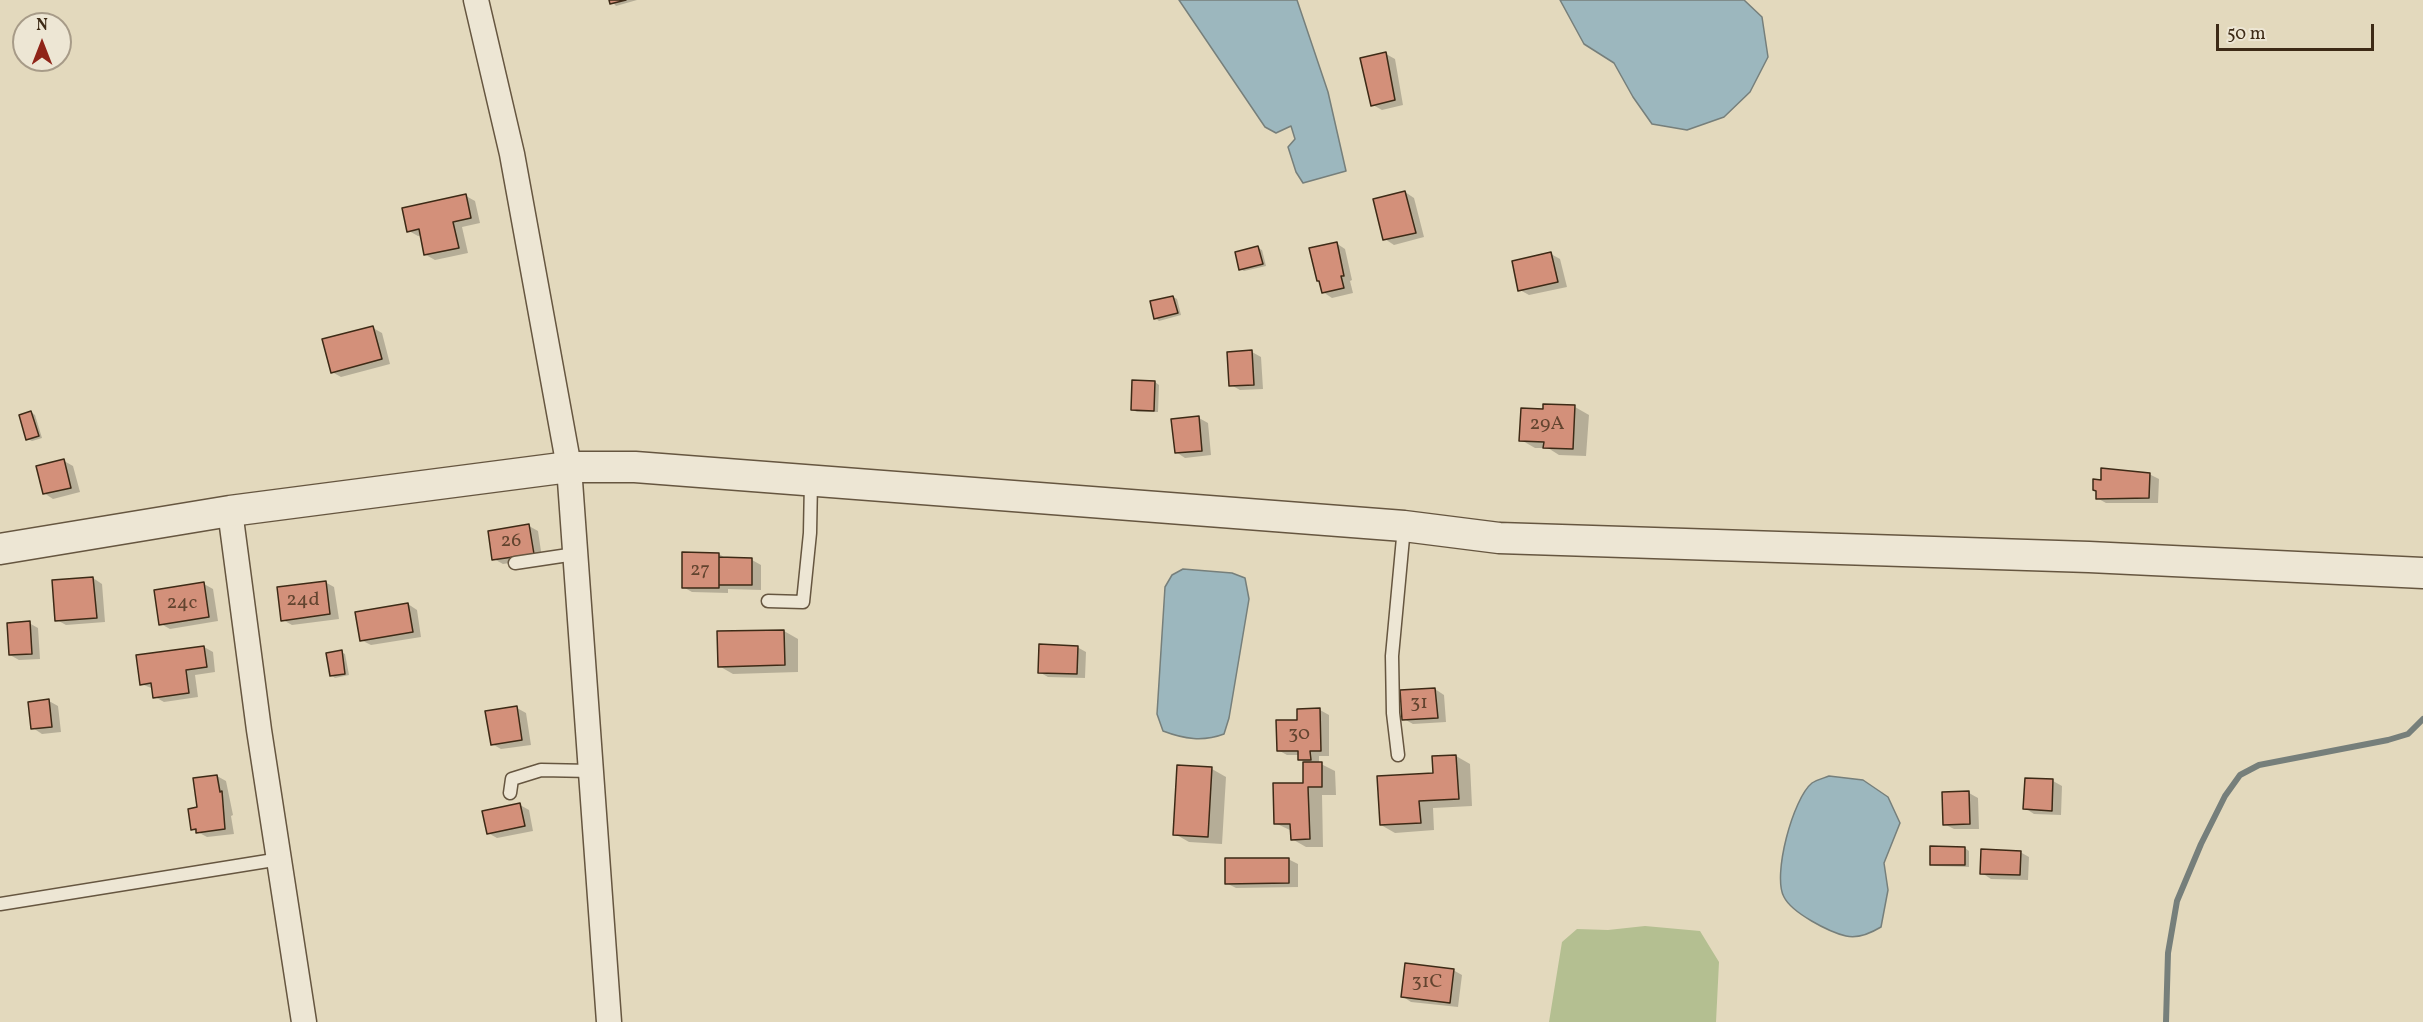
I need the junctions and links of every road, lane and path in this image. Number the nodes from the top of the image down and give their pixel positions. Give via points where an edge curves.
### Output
1 (476, 0) edge
2 (569, 467) junction
3 (811, 480) junction
4 (230, 512) junction
5 (1404, 526) junction
6 (0, 549) edge
7 (575, 554) junction
8 (515, 563) dead end
9 (2423, 573) edge
10 (768, 601) dead end
11 (1398, 755) dead end
12 (591, 771) junction
13 (510, 793) dead end
14 (279, 859) junction
15 (0, 904) edge
16 (304, 1022) edge
17 (609, 1022) edge

1 - 2 street via 512,154
2 - 3 street via 635,467
2 - 4 street
2 - 7 street
3 - 5 street
3 - 10 lane via 803,602
4 - 6 street
4 - 14 street
5 - 9 street via 1499,538
5 - 11 lane via 1392,656
7 - 8 lane
7 - 12 street
12 - 13 lane via 541,770 512,779
12 - 17 street
14 - 15 lane
14 - 16 street

